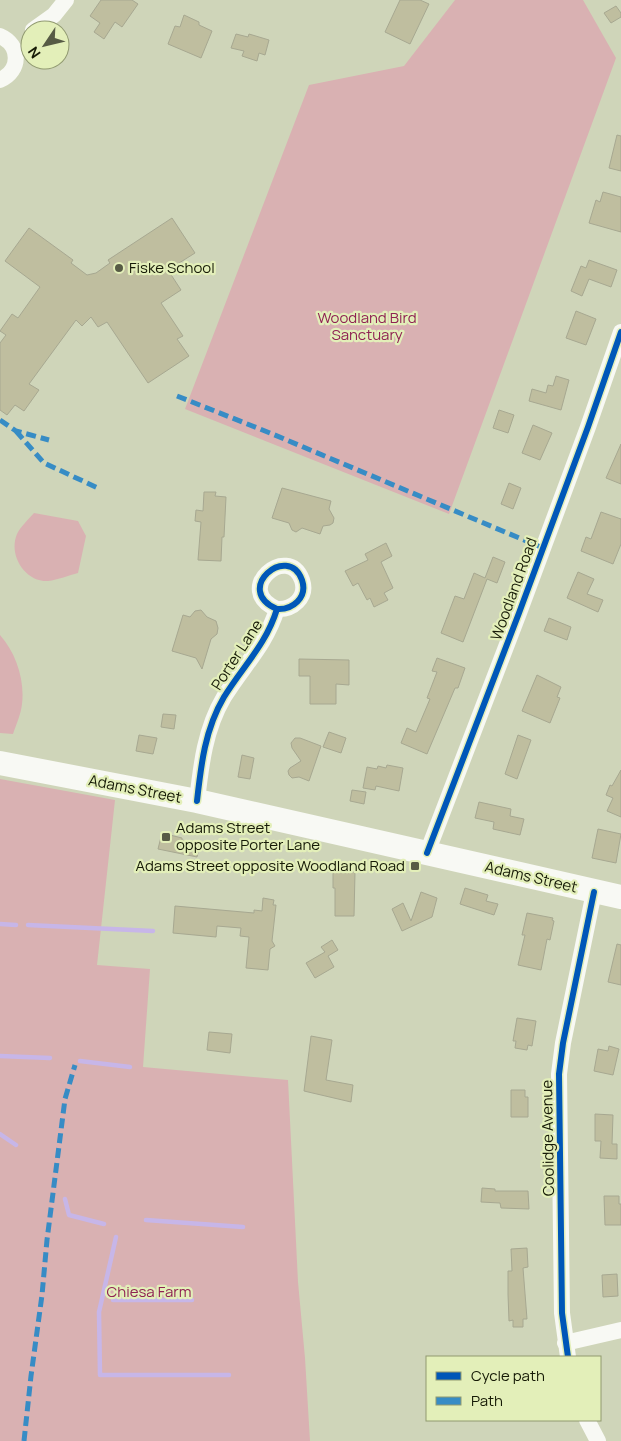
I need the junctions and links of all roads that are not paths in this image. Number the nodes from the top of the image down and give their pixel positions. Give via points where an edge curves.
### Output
1 (66, 0) edge
2 (46, 20) edge
3 (20, 35) edge
4 (6, 40) edge
5 (0, 80) edge
6 (621, 332) edge
7 (276, 609) dead end
8 (0, 763) edge
9 (197, 801) junction
10 (427, 853) junction
11 (594, 892) junction
12 (621, 898) edge
13 (621, 1330) edge
14 (566, 1350) edge
15 (588, 1421) edge
16 (598, 1441) edge

1 - 2 street
3 - 4 street
4 - 5 street via 16,53 15,68
6 - 10 street, Woodland Road via 585,436
7 - 9 street, Porter Lane via 267,635 218,708 203,750
8 - 9 main road, Adams Street
9 - 10 main road, Adams Street
10 - 11 main road, Adams Street
11 - 12 main road, Adams Street
11 - 14 street, Coolidge Avenue via 559,1074 562,1313
13 - 14 street
15 - 16 street

